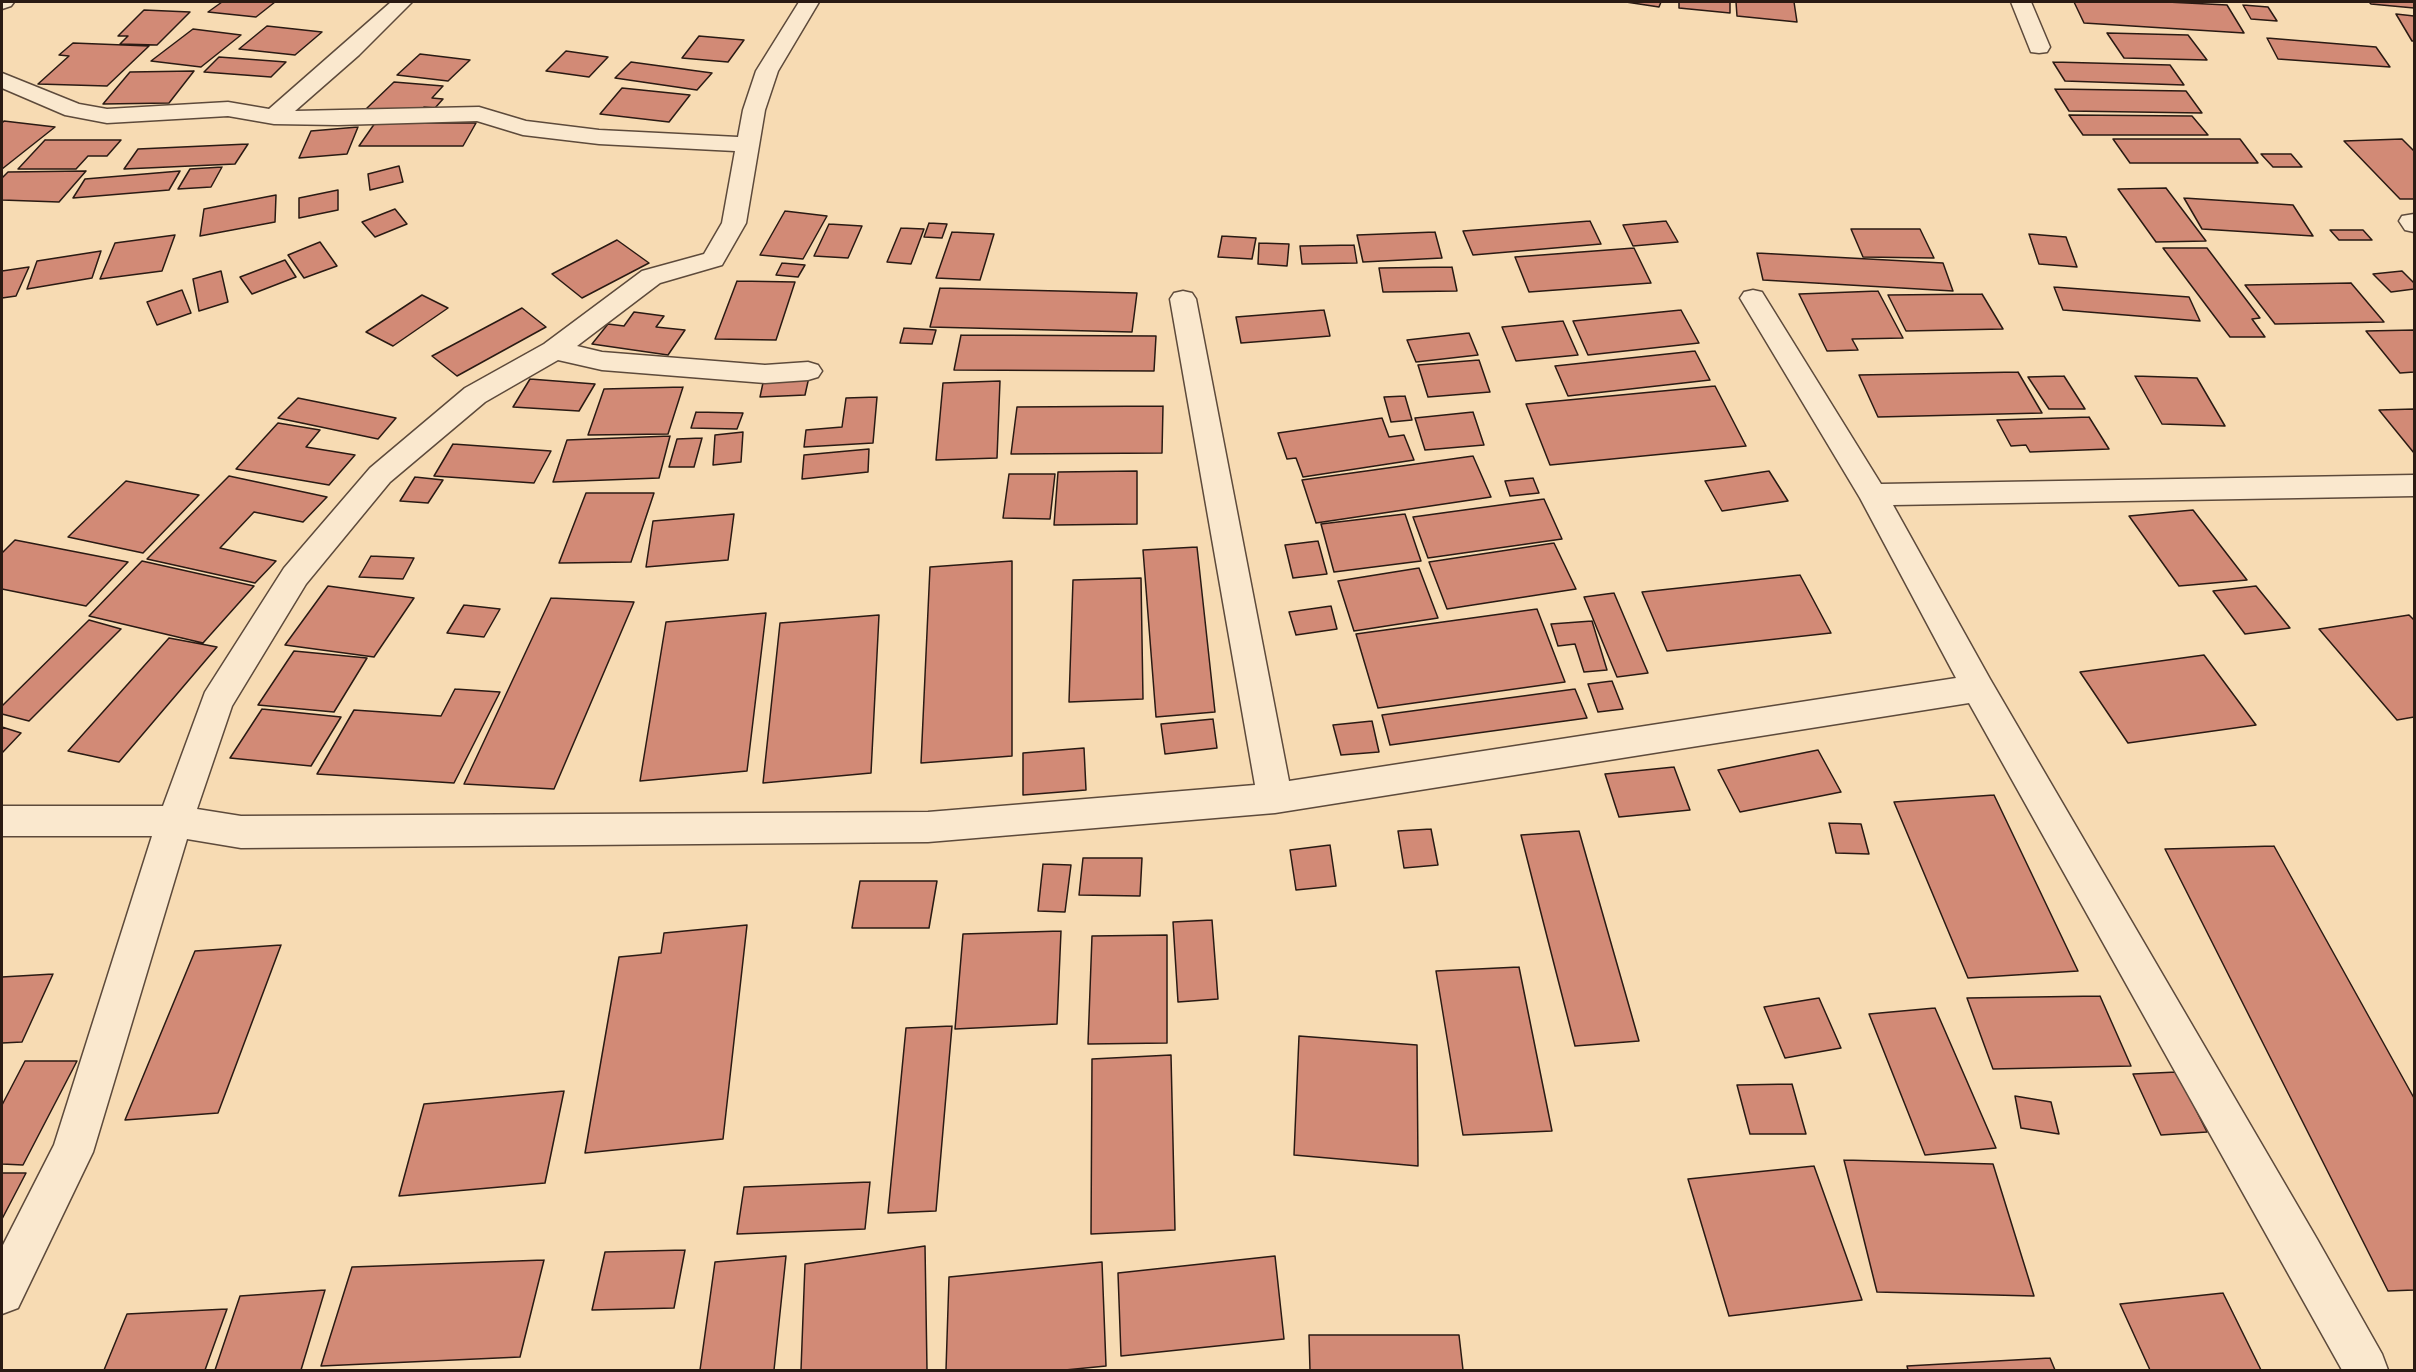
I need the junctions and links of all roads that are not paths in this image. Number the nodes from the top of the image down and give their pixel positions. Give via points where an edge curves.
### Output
1 (402, 2) edge
2 (809, 2) edge
3 (2021, 2) edge
4 (2039, 47) dead end
5 (2, 80) edge
6 (274, 117) junction
7 (748, 145) junction
8 (1753, 298) dead end
9 (1183, 299) dead end
10 (554, 350) junction
11 (808, 371) dead end
12 (2415, 485) edge
13 (1873, 495) junction
14 (1978, 688) junction
15 (1275, 798) junction
16 (2, 821) edge
17 (175, 821) junction
18 (2, 1292) edge
19 (2366, 1371) edge

1 - 6 street
2 - 7 street via 767,71
3 - 4 street
5 - 6 street via 73,110 107,116 228,109
6 - 7 street via 479,114 534,129 599,137
7 - 10 street via 734,223 713,259 651,277
8 - 13 street
9 - 15 street
10 - 11 street via 602,361 765,374
10 - 17 street via 475,395 380,475 295,576 217,702
12 - 13 street
13 - 14 street
14 - 15 street
14 - 19 street
15 - 17 street via 928,826 241,832
16 - 17 street
17 - 18 street via 72,1152

